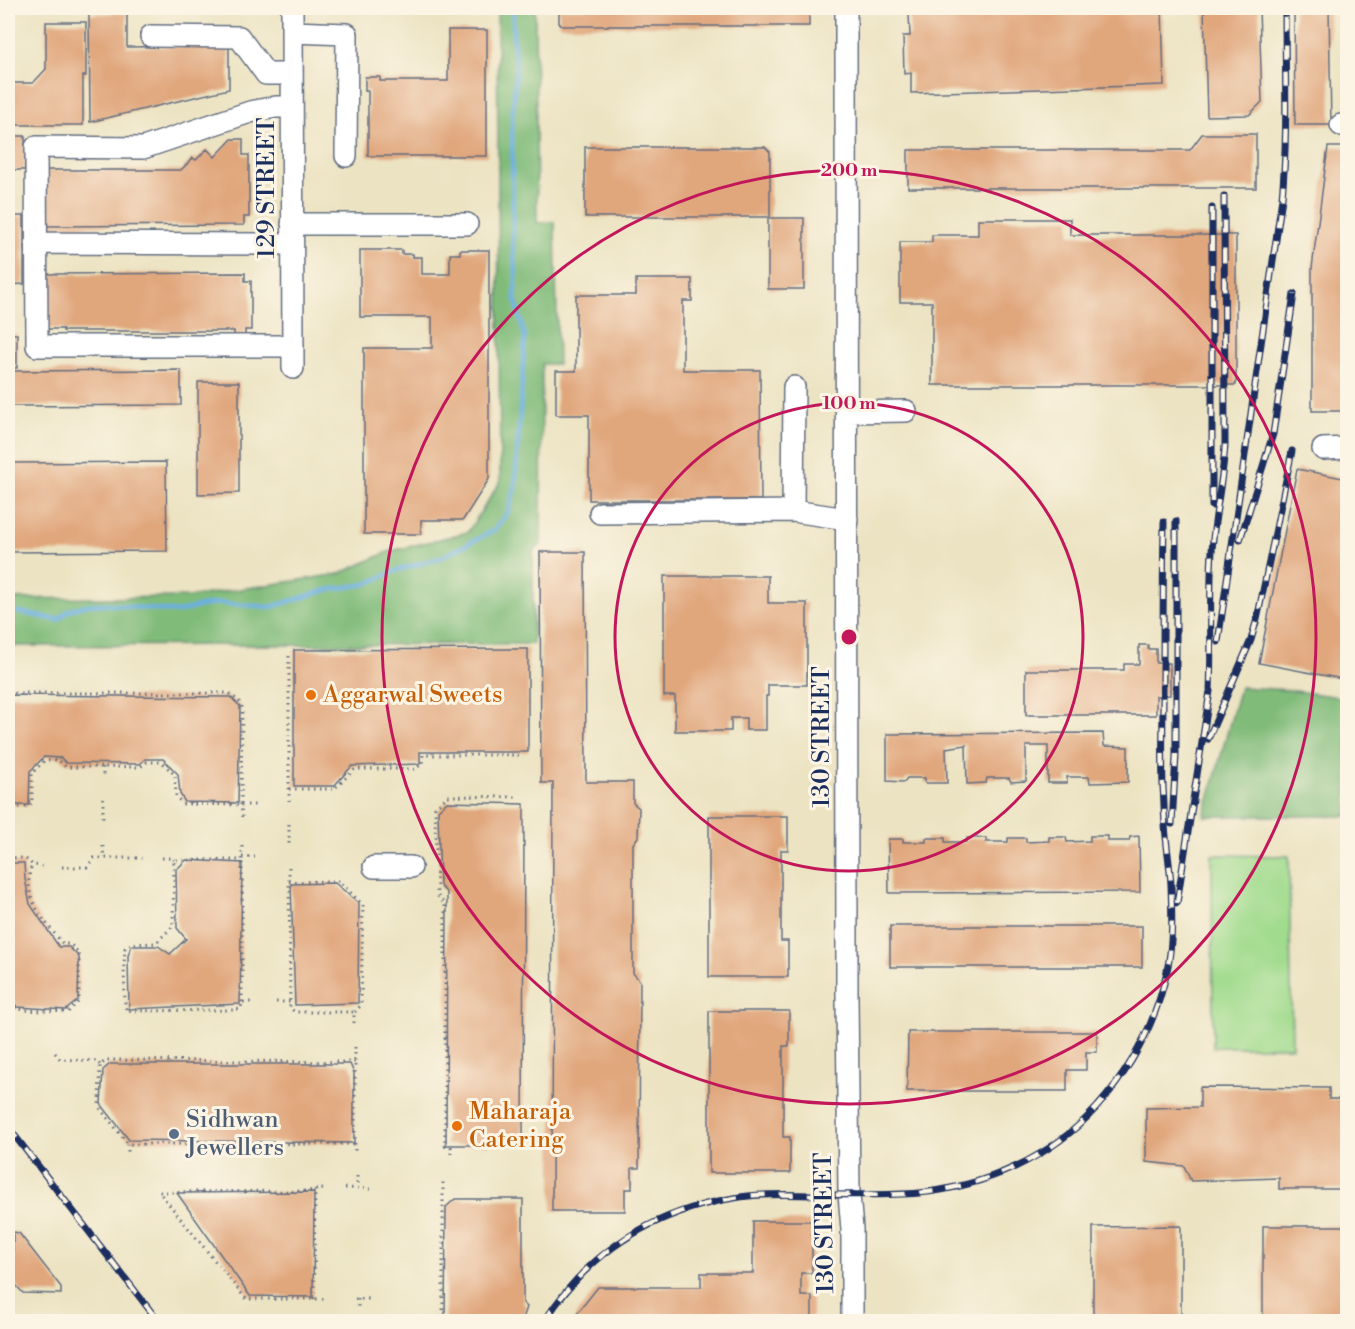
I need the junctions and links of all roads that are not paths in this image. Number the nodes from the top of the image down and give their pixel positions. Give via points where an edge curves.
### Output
1 (292, 8) edge
2 (846, 8) edge
3 (292, 32) junction
4 (151, 36) dead end
5 (292, 74) junction
6 (292, 107) junction
7 (346, 156) dead end
8 (466, 224) dead end
9 (292, 234) junction
10 (36, 243) junction
11 (293, 346) junction
12 (293, 368) dead end
13 (794, 387) dead end
14 (906, 411) dead end
15 (847, 412) junction
16 (1347, 448) edge
17 (1323, 449) dead end
18 (793, 511) junction
19 (600, 513) dead end
20 (847, 519) junction
21 (374, 867) dead end
22 (411, 867) dead end
23 (852, 1322) edge

1 - 3 street, 129 STREET
2 - 15 street, 130 STREET
3 - 5 street, 129 STREET
3 - 7 street via 347,34
4 - 5 street via 239,37 266,74
5 - 6 street, 129 STREET
6 - 9 street, 129 STREET
6 - 10 street via 250,112 143,148 36,147
8 - 9 street
9 - 10 street
9 - 11 street, 129 STREET
10 - 11 street via 37,346
11 - 12 street, 129 STREET
13 - 18 street
14 - 15 street
15 - 20 street, 130 STREET
16 - 17 street
18 - 19 street
18 - 20 street
20 - 23 street, 130 STREET
21 - 22 street

